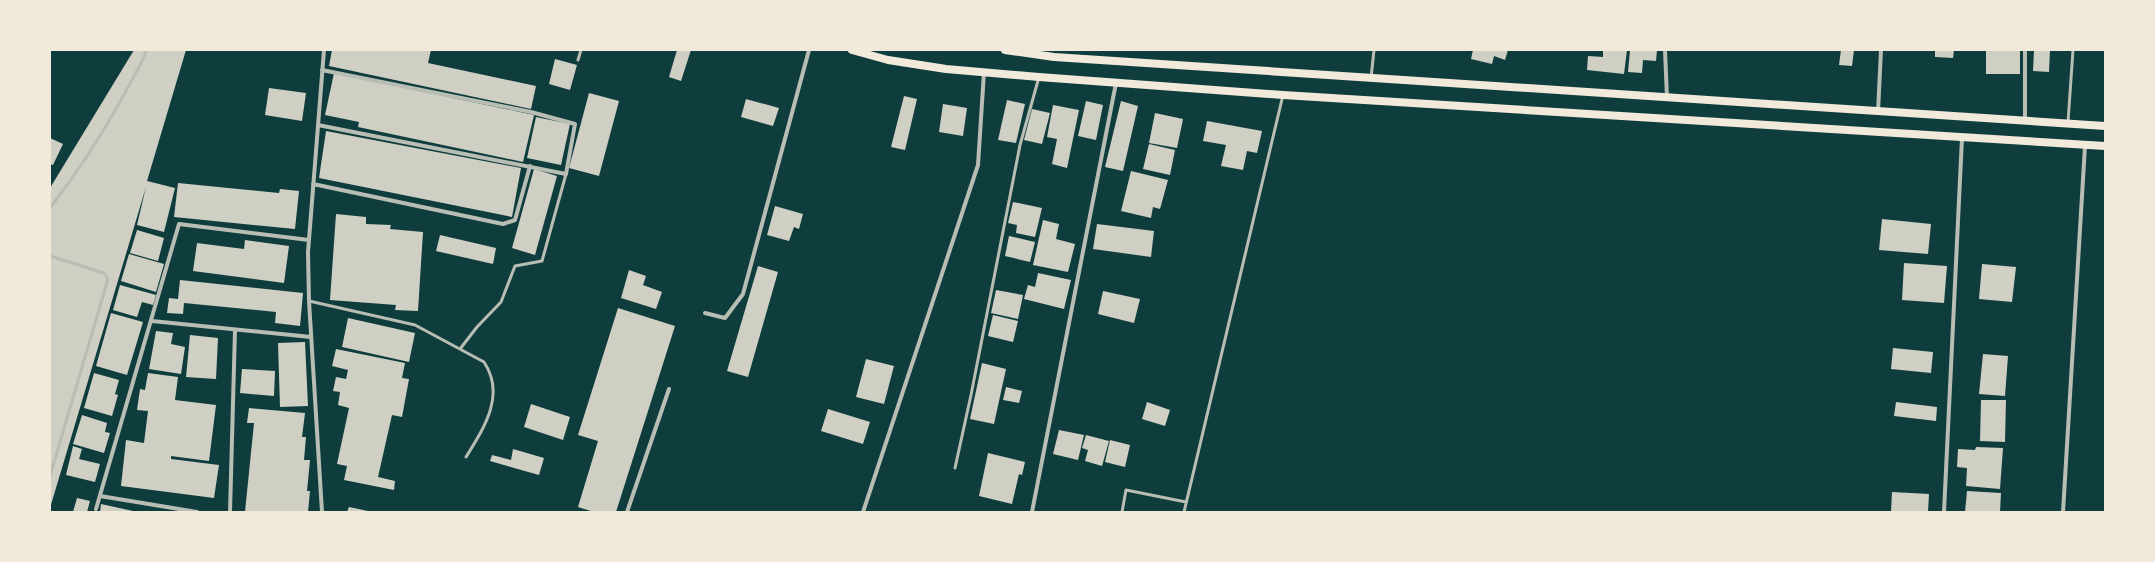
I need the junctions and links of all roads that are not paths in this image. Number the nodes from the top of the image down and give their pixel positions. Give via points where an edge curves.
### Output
1 (147, 50) edge
2 (324, 50) edge
3 (581, 50) edge
4 (809, 50) edge
5 (852, 50) edge
6 (1005, 50) edge
7 (1374, 50) edge
8 (1665, 50) edge
9 (1881, 50) edge
10 (2025, 50) edge
11 (2073, 50) edge
12 (578, 60) dead end
13 (322, 70) junction
14 (984, 72) junction
15 (1039, 77) junction
16 (1371, 79) junction
17 (1117, 82) junction
18 (1283, 95) junction
19 (1667, 98) junction
20 (1878, 112) junction
21 (2025, 122) junction
22 (2068, 124) junction
23 (318, 125) junction
24 (2105, 126) edge
25 (1962, 138) junction
26 (2085, 146) junction
27 (2105, 146) edge
28 (530, 166) junction
29 (566, 174) junction
30 (313, 184) junction
31 (50, 208) edge
32 (309, 240) junction
33 (50, 256) edge
34 (309, 301) junction
35 (705, 313) dead end
36 (152, 321) junction
37 (235, 330) junction
38 (311, 337) junction
39 (460, 349) junction
40 (669, 389) dead end
41 (466, 457) dead end
42 (955, 468) dead end
43 (50, 476) edge
44 (100, 496) junction
45 (1186, 502) junction
46 (96, 509) dead end
47 (197, 512) edge
48 (230, 512) edge
49 (322, 512) edge
50 (627, 512) edge
51 (863, 512) edge
52 (1032, 512) edge
53 (1122, 512) edge
54 (1184, 512) edge
55 (1944, 512) edge
56 (2063, 512) edge

1 - 31 lane via 101,136
2 - 13 street
3 - 12 lane
4 - 35 street via 743,294 725,318
5 - 14 main road via 895,61
6 - 16 main road via 1054,57
7 - 16 lane
8 - 19 street
9 - 20 street
10 - 21 street
11 - 22 lane
13 - 23 street
13 - 29 street via 531,112 575,124
14 - 15 main road
14 - 51 street via 978,165
15 - 17 main road
15 - 42 lane via 1020,145
16 - 19 main road
17 - 18 main road
17 - 52 street
18 - 25 main road
18 - 45 lane
19 - 20 main road
20 - 21 main road
21 - 22 main road
22 - 24 main road
23 - 28 street
23 - 30 street
25 - 26 main road
25 - 55 street
26 - 27 main road
26 - 56 street
28 - 29 street
28 - 30 street via 515,220 503,224
29 - 39 lane via 542,261 515,266 501,302
30 - 32 street
32 - 34 street
32 - 36 street via 179,224
33 - 43 lane via 104,273 108,279
34 - 38 street
34 - 39 lane via 415,324
36 - 37 street
36 - 44 street
37 - 38 street
37 - 48 street
38 - 49 street
39 - 41 lane via 484,362 490,371 495,390 491,410
40 - 50 street
44 - 46 street
44 - 47 street
45 - 53 lane via 1126,490
45 - 54 lane

